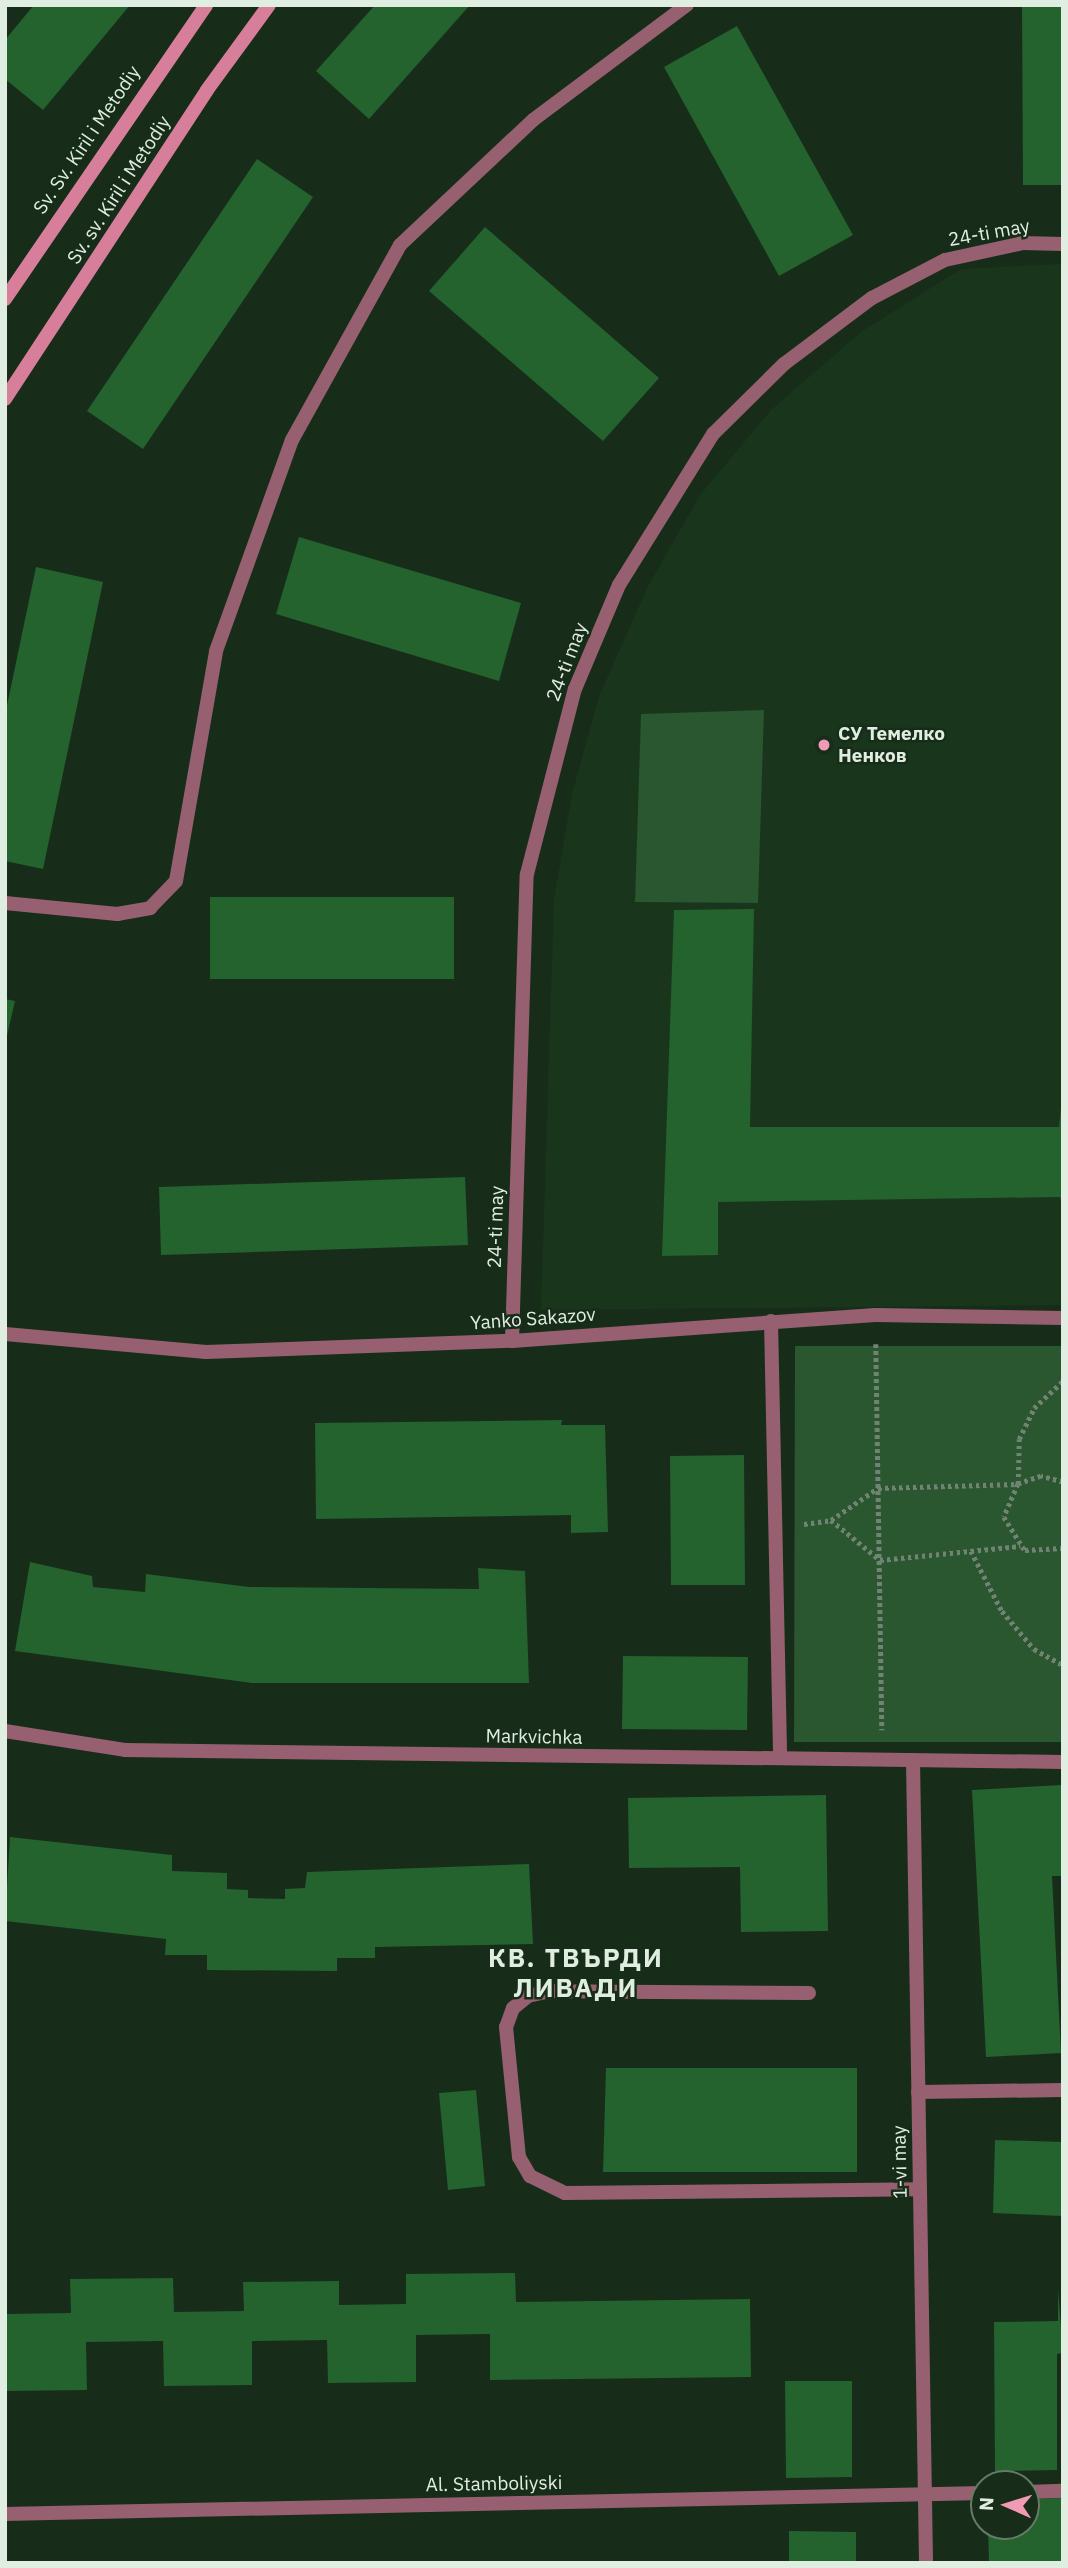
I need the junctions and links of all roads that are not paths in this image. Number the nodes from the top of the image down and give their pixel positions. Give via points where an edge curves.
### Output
1 (205, 5) edge
2 (270, 5) edge
3 (687, 5) edge
4 (1063, 244) edge
5 (5, 299) edge
6 (5, 398) edge
7 (5, 903) edge
8 (1063, 1318) edge
9 (771, 1321) junction
10 (5, 1334) edge
11 (512, 1340) junction
12 (5, 1731) edge
13 (779, 1758) junction
14 (913, 1760) junction
15 (1063, 1762) edge
16 (809, 1993) dead end
17 (1063, 2090) edge
18 (918, 2092) junction
19 (919, 2189) junction
20 (1063, 2491) edge
21 (1040, 2492) edge
22 (970, 2493) edge
23 (925, 2494) junction
24 (5, 2514) edge
25 (926, 2563) edge

1 - 5 main road, Sv. Sv. Kiril i Metodiy
2 - 6 main road, Sv. sv. Kiril i Metodiy via 206,90
3 - 7 street via 533,120 400,245 292,440 216,651 176,881 150,908 117,914
4 - 11 street, 24-ti may via 1023,243 945,260 872,298 784,364 713,434 619,585 575,689 527,874
8 - 9 street, Yanko Sakazov via 875,1315
9 - 11 street, Yanko Sakazov
9 - 13 street
10 - 11 street, Yanko Sakazov via 206,1352
12 - 13 street, Markvichka via 125,1750
13 - 14 street, Markvichka
14 - 15 street, Markvichka
14 - 18 street, 1-vi may
16 - 19 street via 551,1991 528,1996 513,2008 506,2027 519,2157 530,2176 565,2193
17 - 18 street
18 - 19 street, 1-vi may
19 - 23 street, 1-vi may
20 - 21 street
22 - 23 street, Al. Stamboliyski
23 - 24 street, Al. Stamboliyski
23 - 25 street, 1-vi may

